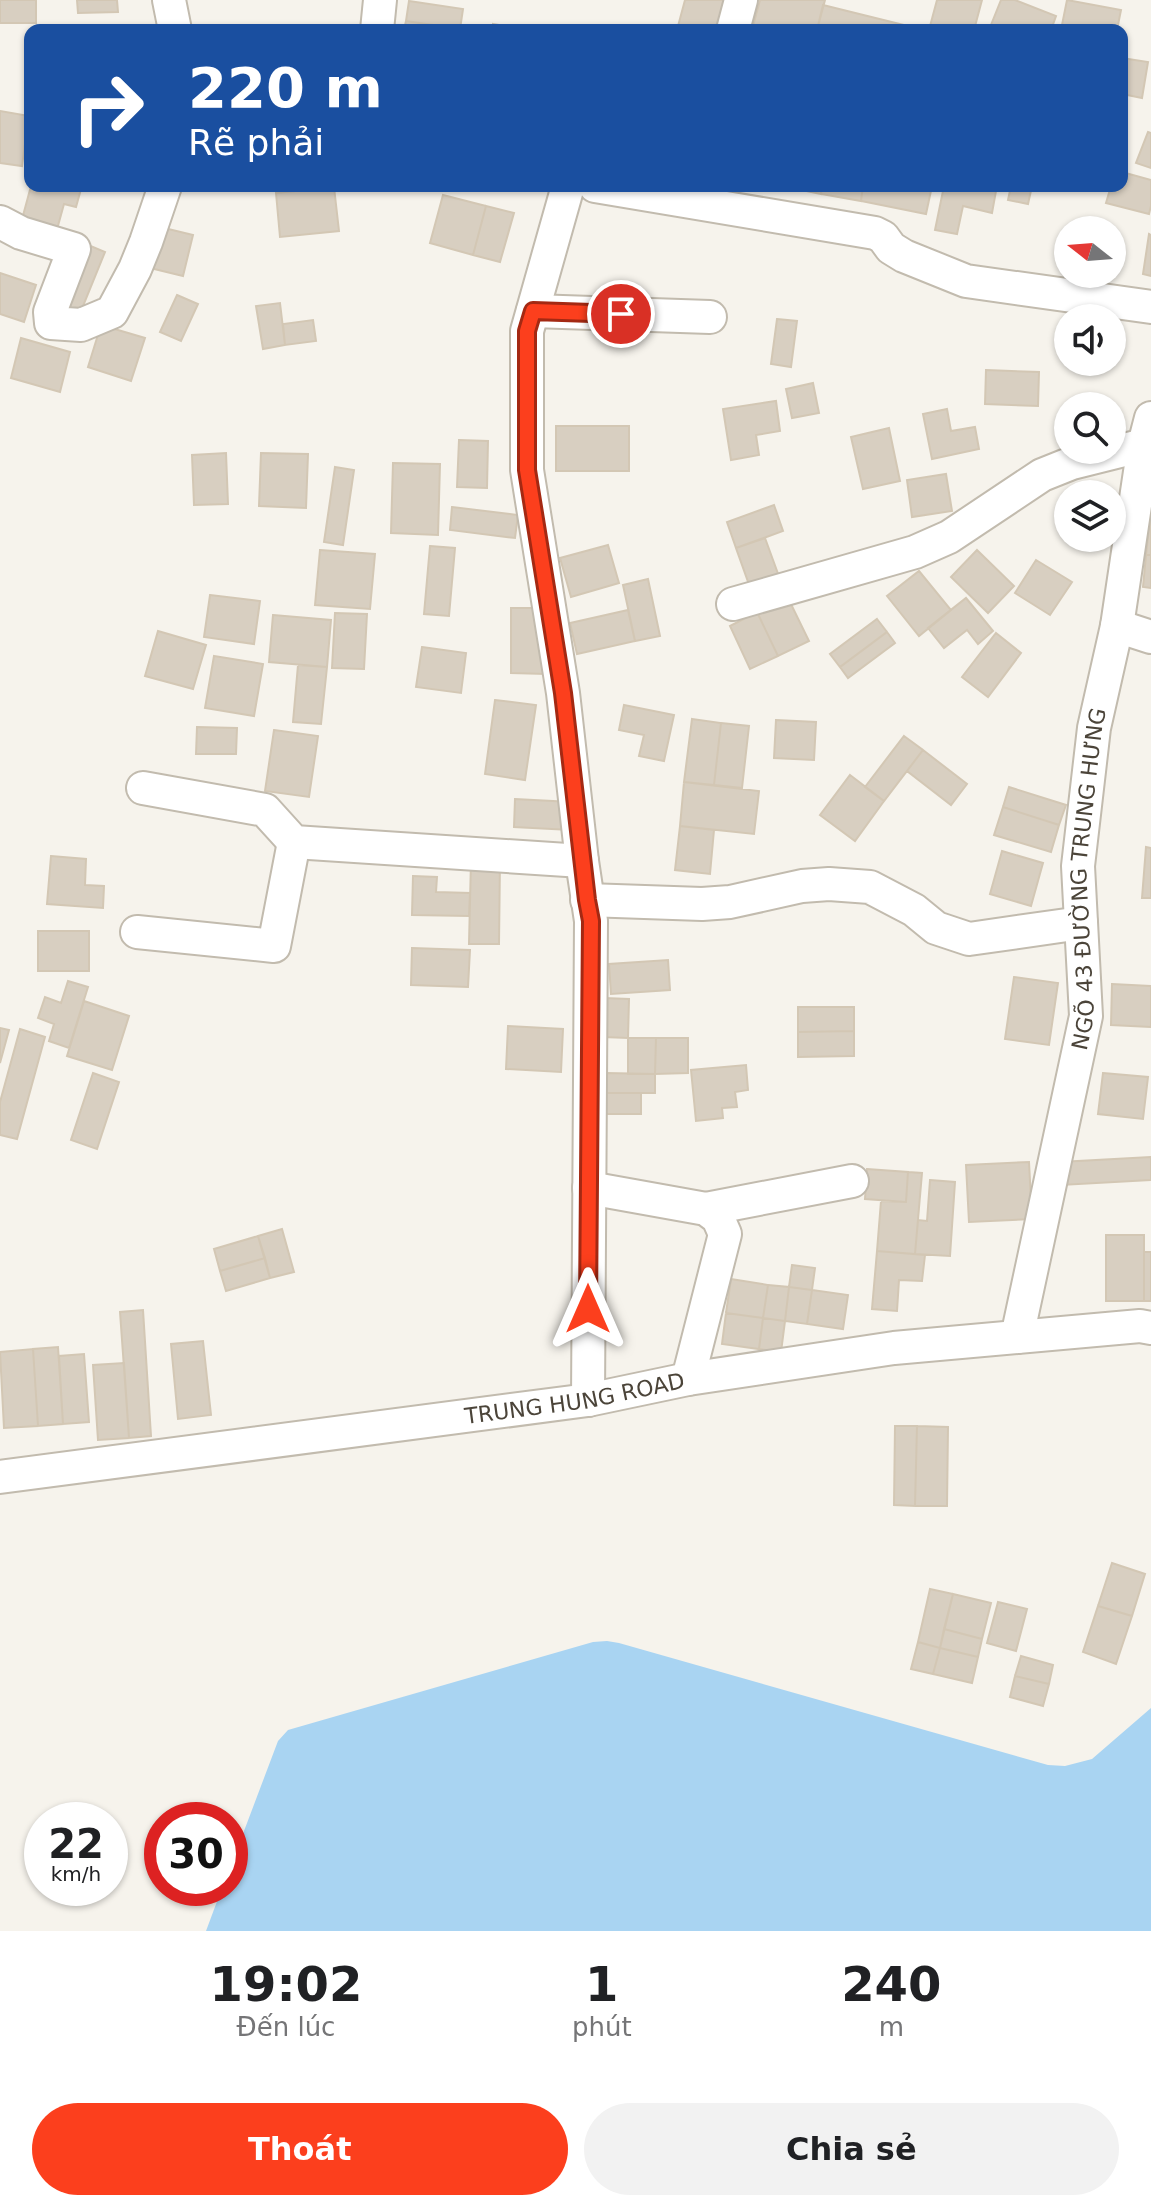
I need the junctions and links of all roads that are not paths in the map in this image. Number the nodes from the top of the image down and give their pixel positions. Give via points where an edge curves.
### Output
1 (169, 0) edge
2 (380, 0) edge
3 (741, 0) edge
4 (174, 24) edge
5 (378, 24) edge
6 (735, 24) edge
7 (163, 192) edge
8 (566, 192) edge
9 (631, 192) edge
10 (0, 222) edge
11 (1151, 307) edge
12 (533, 311) junction
13 (710, 317) dead end
14 (1148, 432) edge
15 (733, 604) dead end
16 (1117, 626) junction
17 (1151, 637) edge
18 (143, 788) dead end
19 (294, 842) junction
20 (582, 861) junction
21 (587, 900) junction
22 (1081, 923) junction
23 (137, 932) dead end
24 (852, 1181) dead end
25 (589, 1188) junction
26 (706, 1209) junction
27 (1151, 1328) edge
28 (1017, 1337) junction
29 (688, 1379) junction
30 (588, 1400) junction
31 (0, 1477) edge

1 - 4 street
2 - 5 street
3 - 6 street
7 - 10 street via 135,269 112,312 81,325 51,323 50,312 74,249
8 - 12 street
9 - 11 street via 875,233 904,256 966,281
12 - 13 street
12 - 20 street via 527,331 527,470 563,693
14 - 15 street via 1042,475 949,537 915,552
14 - 16 street, NGÕ 43 ĐƯỜNG TRUNG HƯNG
16 - 17 street
16 - 22 street, NGÕ 43 ĐƯỜNG TRUNG HƯNG via 1094,728 1078,866
18 - 19 street via 265,810
19 - 20 street
19 - 23 street via 274,946
20 - 21 street
21 - 22 street via 702,904 829,884 870,887 936,928 969,939
21 - 25 street
22 - 28 street, NGÕ 43 ĐƯỜNG TRUNG HƯNG via 1086,1016
24 - 26 street
25 - 26 street
25 - 30 street
26 - 29 street via 718,1218 725,1234
27 - 28 street, TRUNG HUNG ROAD
28 - 29 street, TRUNG HUNG ROAD via 894,1348
29 - 30 street, TRUNG HUNG ROAD
30 - 31 street, TRUNG HUNG ROAD

